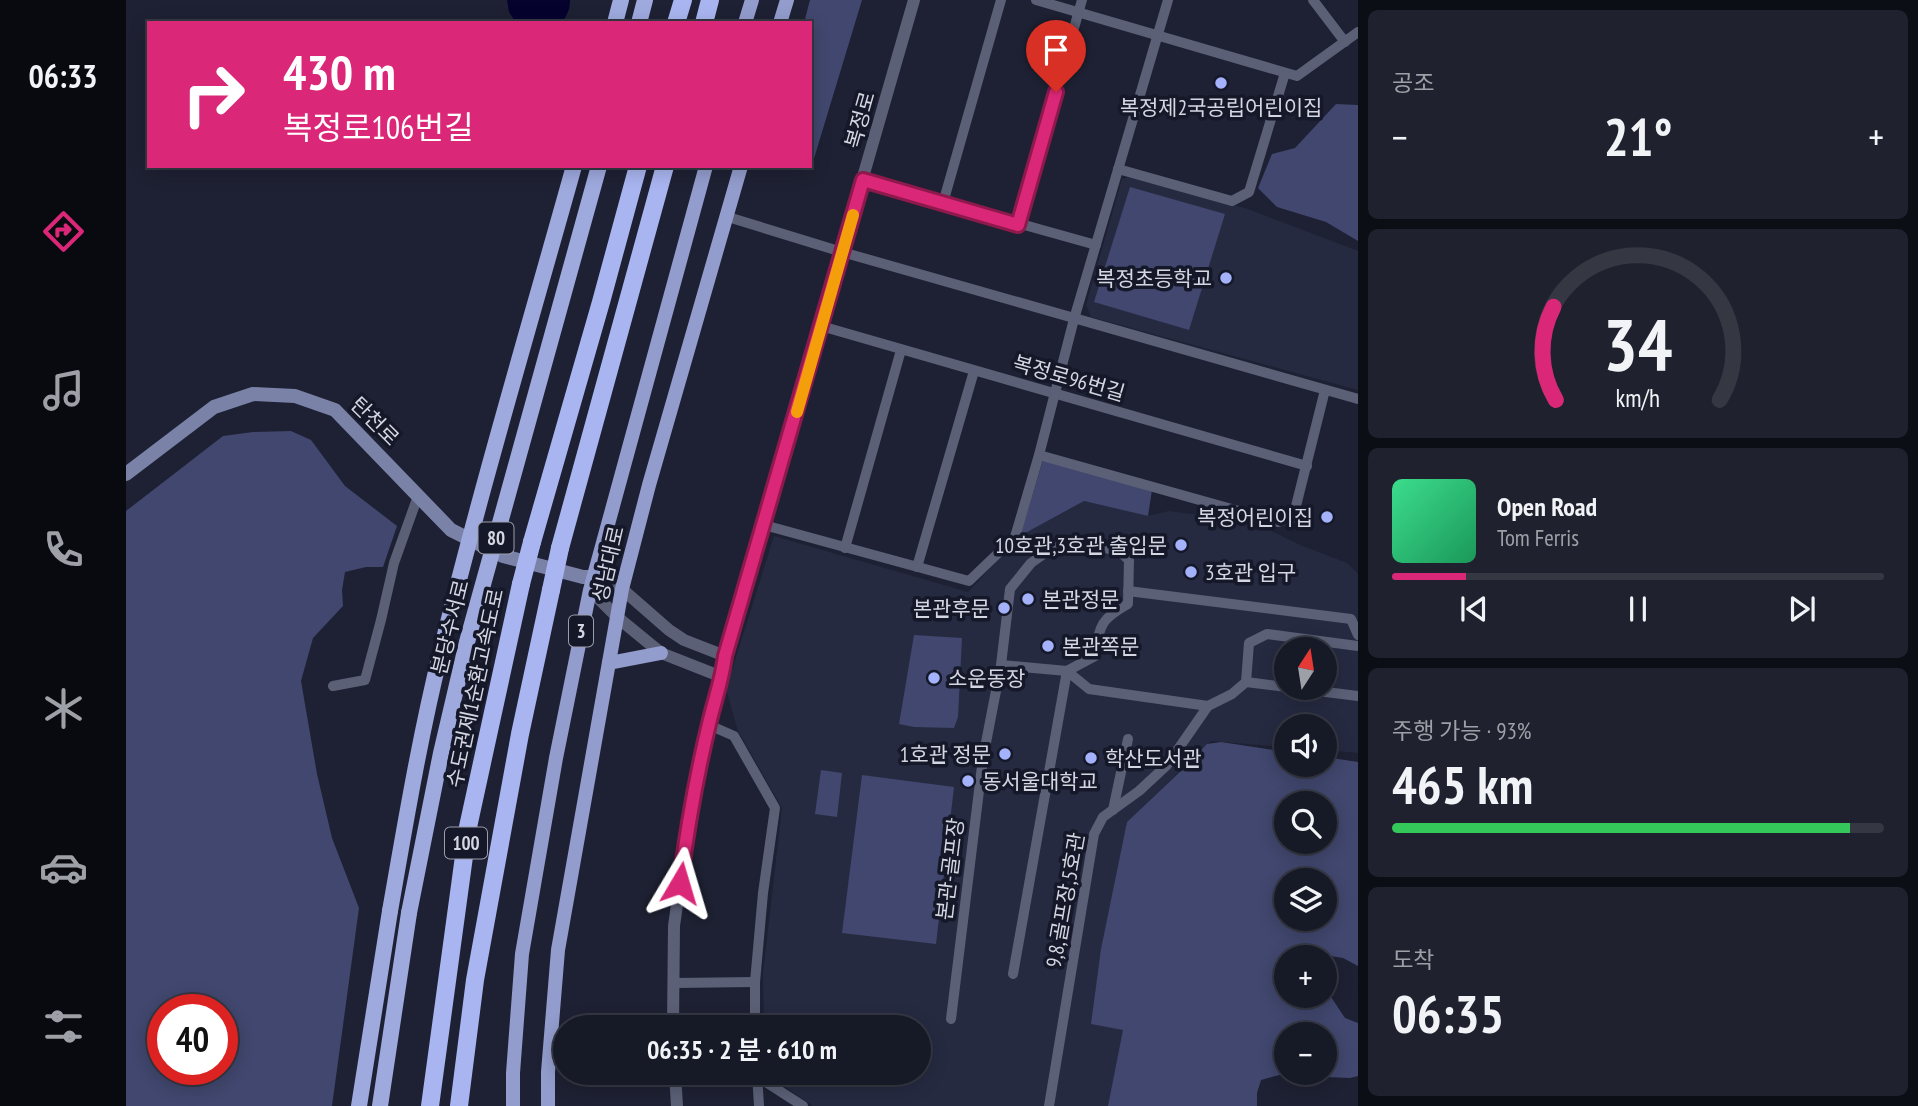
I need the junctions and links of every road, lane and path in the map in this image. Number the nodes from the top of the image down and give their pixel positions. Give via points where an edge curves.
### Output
1 (621, 0) edge
2 (645, 0) edge
3 (683, 0) edge
4 (710, 0) edge
5 (752, 0) edge
6 (787, 0) edge
7 (914, 0) edge
8 (1001, 0) edge
9 (1036, 0) edge
10 (1082, 0) edge
11 (1168, 0) edge
12 (1313, 0) edge
13 (1079, 12) junction
14 (616, 21) edge
15 (640, 21) edge
16 (678, 21) edge
17 (705, 21) edge
18 (746, 21) edge
19 (781, 21) edge
20 (1358, 32) edge
21 (1158, 34) junction
22 (1345, 42) junction
23 (1285, 73) junction
24 (573, 168) edge
25 (598, 168) edge
26 (637, 168) edge
27 (664, 168) edge
28 (705, 168) edge
29 (740, 168) edge
30 (1118, 169) junction
31 (863, 180) junction
32 (943, 203) junction
33 (728, 217) junction
34 (1018, 225) junction
35 (1096, 245) junction
36 (842, 252) junction
37 (1074, 319) junction
38 (821, 326) junction
39 (901, 350) junction
40 (974, 371) junction
41 (1325, 390) junction
42 (1054, 394) junction
43 (1358, 399) edge
44 (1039, 455) junction
45 (1307, 466) junction
46 (126, 474) edge
47 (418, 496) junction
48 (764, 525) junction
49 (845, 548) junction
50 (917, 567) junction
51 (589, 581) junction
52 (622, 589) junction
53 (1128, 591) junction
54 (617, 617) junction
55 (1358, 635) edge
56 (1358, 646) edge
57 (662, 653) junction
58 (725, 656) junction
59 (609, 663) junction
60 (1001, 665) junction
61 (1067, 671) junction
62 (722, 677) junction
63 (1246, 682) junction
64 (333, 686) dead end
65 (1274, 686) edge
66 (1337, 693) edge
67 (1358, 696) edge
68 (1208, 706) junction
69 (709, 725) junction
70 (1128, 739) dead end
71 (1113, 810) junction
72 (1013, 974) dead end
73 (755, 982) junction
74 (675, 983) junction
75 (674, 1015) edge
76 (755, 1015) edge
77 (951, 1019) dead end
78 (676, 1085) edge
79 (758, 1085) edge
80 (772, 1085) edge
81 (359, 1106) edge
82 (380, 1106) edge
83 (430, 1106) edge
84 (459, 1106) edge
85 (513, 1106) edge
86 (548, 1106) edge
87 (677, 1106) edge
88 (759, 1106) edge
89 (803, 1106) edge
90 (1049, 1106) edge

1 - 14 highway
2 - 15 highway
3 - 16 highway
4 - 17 highway
5 - 18 main road
6 - 19 main road
7 - 31 street, 복정로
8 - 32 street
9 - 13 street
10 - 13 street
11 - 21 street
12 - 22 street
13 - 21 street
13 - 34 street
20 - 22 street
21 - 23 street
21 - 30 street
22 - 23 street via 1297,76
23 - 30 street via 1249,192 1232,201
24 - 81 highway, 분당수서로 / 80, bridge via 440,653 405,825
25 - 82 highway, 분당수서로 / 80, bridge via 467,642 441,753 409,913
26 - 83 highway, 수도권제1순환고속도로 / 100, bridge via 521,584 468,827
27 - 84 highway, 100, bridge via 560,548 520,734 478,967
28 - 51 main road, 성남대로 / 3
29 - 33 main road, 성남대로 / 3
30 - 35 street
31 - 32 street
31 - 36 street, 복정로
32 - 34 street
33 - 36 street
33 - 52 main road, 성남대로 / 3
34 - 35 street
35 - 37 street
36 - 37 street
36 - 38 street, 복정로
37 - 41 street
37 - 42 street
38 - 39 street, 복정로96번길
38 - 48 street, 복정로
39 - 40 street, 복정로96번길
39 - 49 street
40 - 42 street, 복정로96번길
40 - 50 street
41 - 43 street
41 - 45 street
42 - 44 street
42 - 45 street, 복정로96번길
44 - 45 street via 1278,522 1293,518
44 - 50 street via 1015,537 989,564 969,581
46 - 47 main road, 탄천로 via 214,408 253,394 295,396 335,410
47 - 51 main road, 탄천로 via 451,530 503,556
47 - 64 street via 394,563 365,680
48 - 49 street
48 - 58 street, 복정로
49 - 50 street
51 - 52 street
51 - 54 street
51 - 85 main road, 성남대로 / 3 via 523,954
52 - 54 main road, 성남대로 / 3
52 - 58 street via 684,640
53 - 55 street via 1350,619
53 - 60 street, 본관-골프장 via 1129,560 1119,551 1058,544 1031,563 1010,589
53 - 61 street via 1128,604 1108,615 1099,632 1095,656
54 - 57 street
54 - 59 main road, 성남대로 / 3
56 - 63 street via 1267,634 1250,643
57 - 59 main road
57 - 62 street
58 - 62 street, 복정로
59 - 86 main road, 성남대로 / 3 via 558,950
60 - 61 street
60 - 77 street, 본관-골프장 via 983,758
61 - 68 street via 1089,689
61 - 72 street
62 - 69 street, 복정로
63 - 65 street
63 - 68 street, 9,8,골프장,5호관
66 - 67 street
68 - 71 street, 9,8,골프장,5호관 via 1167,765
69 - 73 street via 734,736 775,808
69 - 74 street, 복정로 via 685,841 674,926
70 - 71 street
71 - 90 street, 9,8,골프장,5호관 via 1094,834
73 - 74 street
73 - 76 street
74 - 75 street, 복정로
78 - 87 street
79 - 88 street
80 - 89 street

